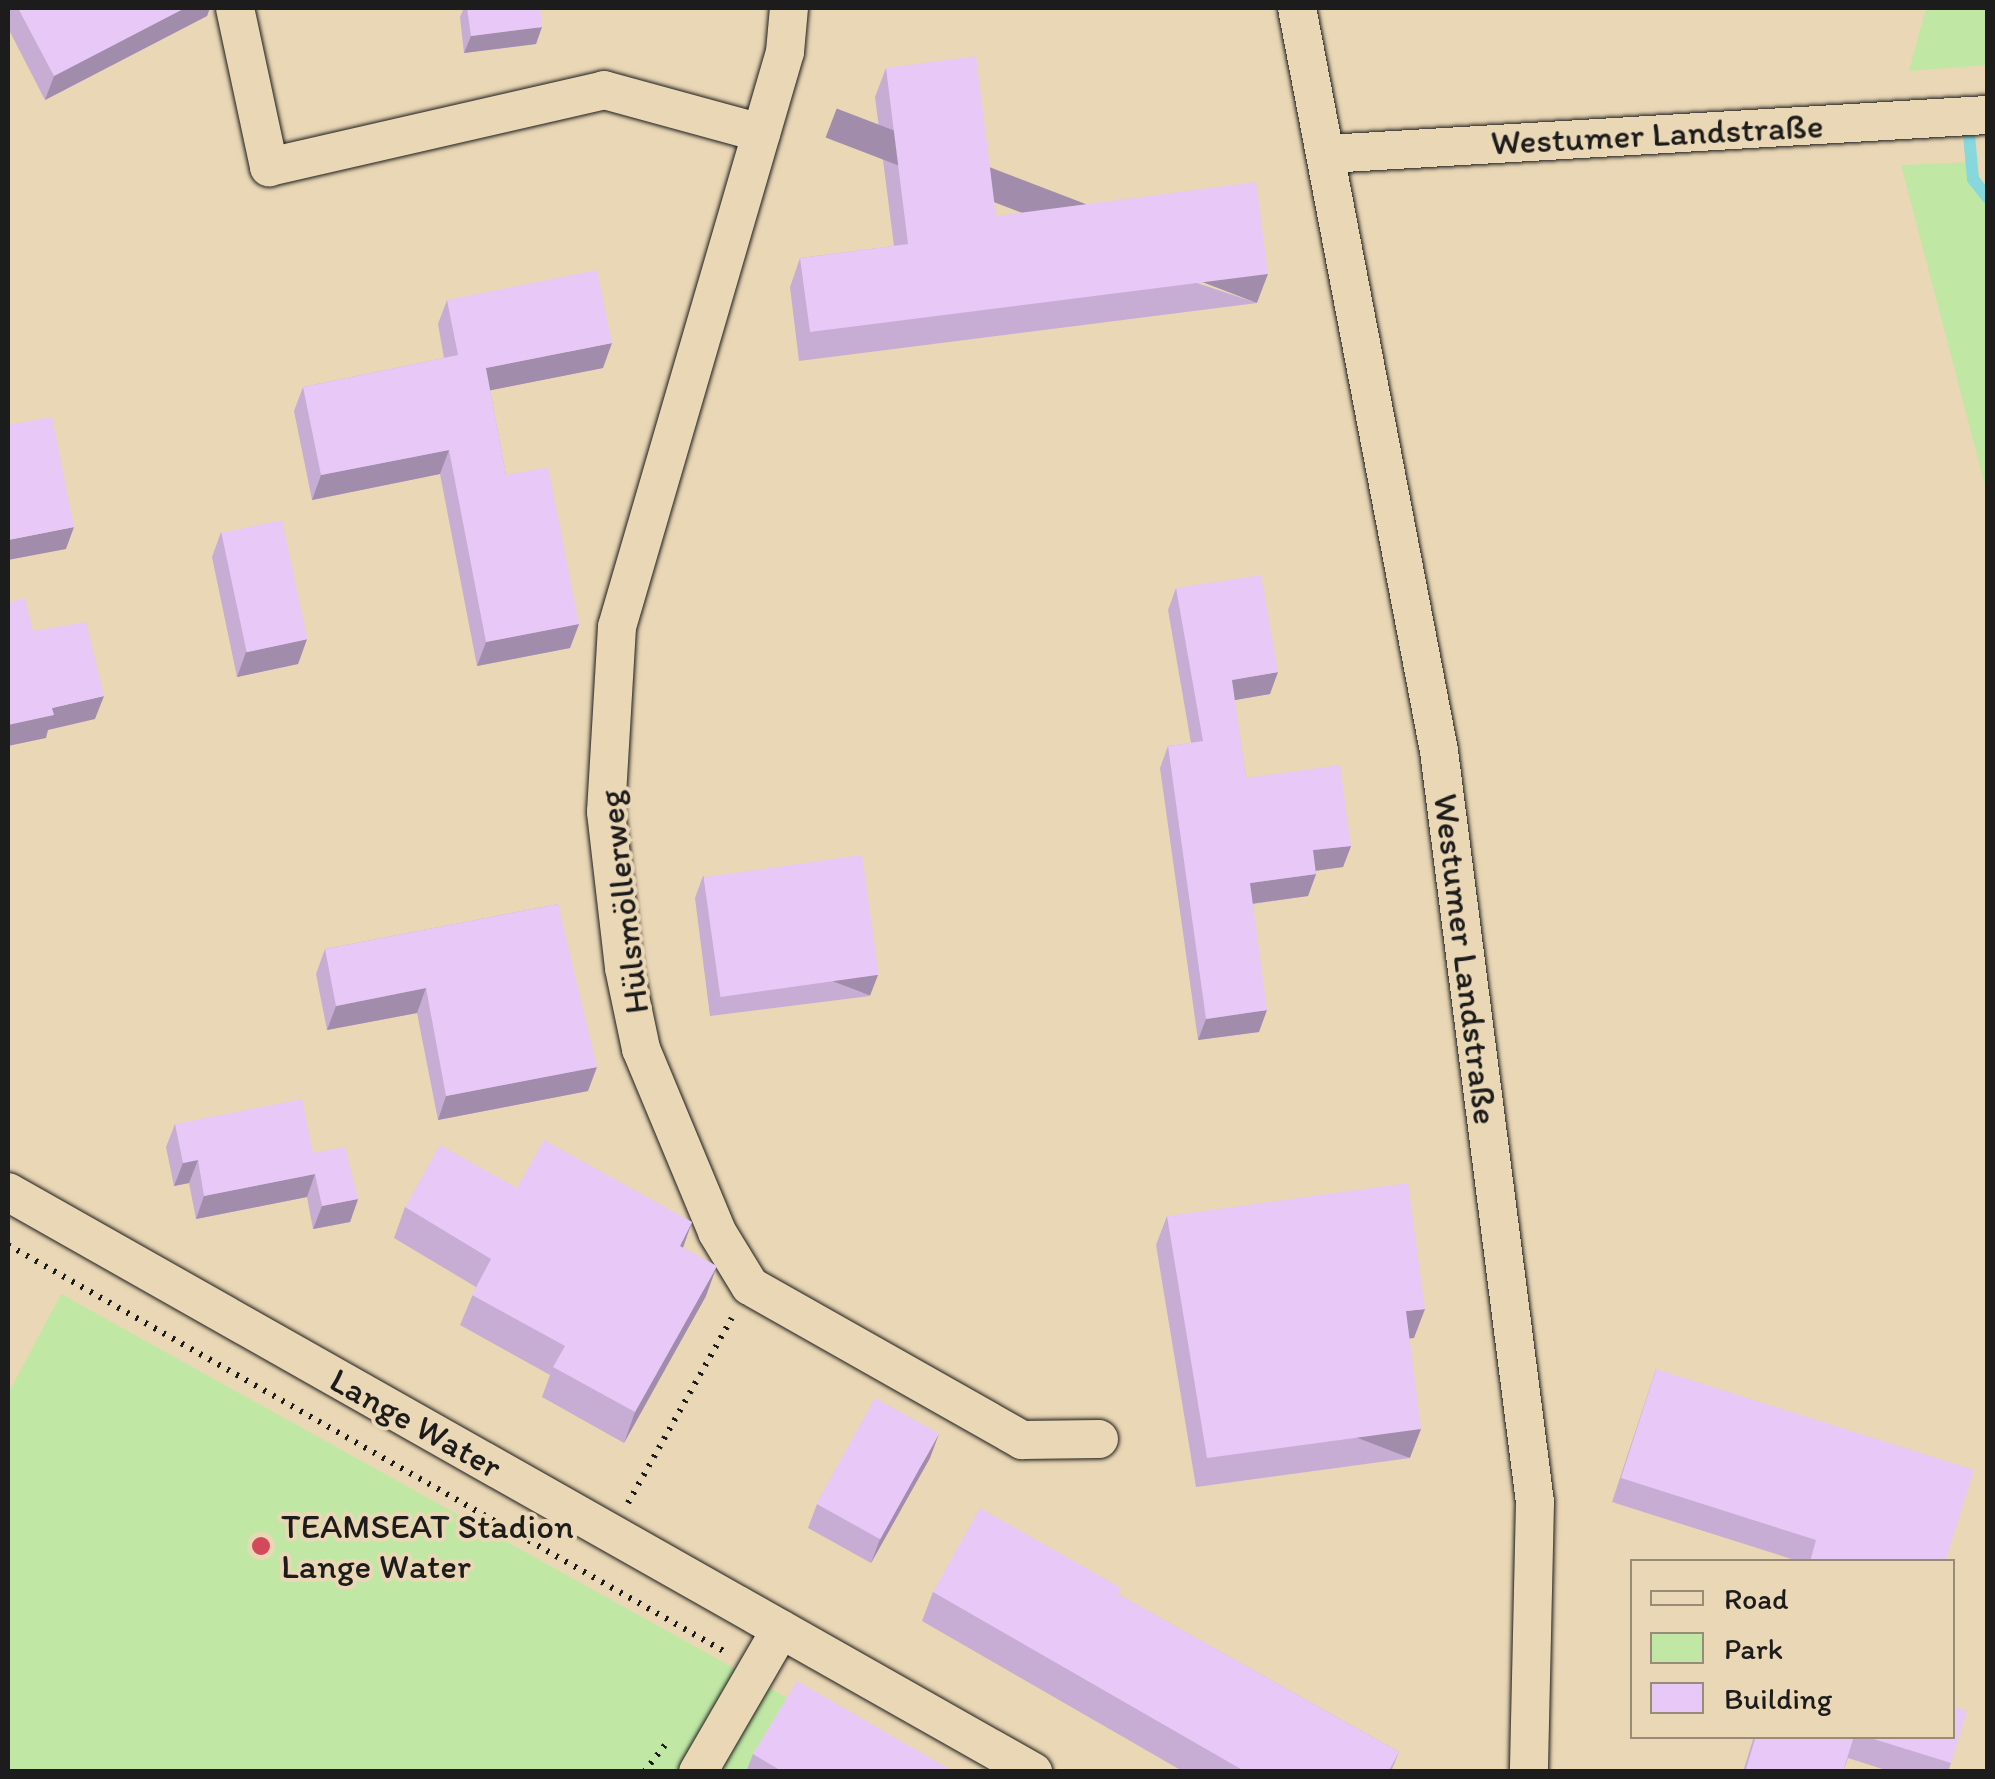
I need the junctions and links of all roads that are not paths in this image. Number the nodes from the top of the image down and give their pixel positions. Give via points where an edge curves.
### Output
1 (235, 8) edge
2 (789, 8) edge
3 (1298, 8) edge
4 (1988, 114) edge
5 (761, 134) junction
6 (1327, 154) junction
7 (8, 1192) edge
8 (1099, 1440) dead end
9 (781, 1629) junction
10 (698, 1772) edge
11 (1033, 1772) edge
12 (1530, 1772) edge

1 - 5 street via 268,167 604,90
2 - 5 street, Hülsmöllerweg via 785,52
3 - 6 street, Westumer Landstraße
4 - 6 street, Westumer Landstraße
5 - 8 street, Hülsmöllerweg via 617,627 606,812 624,968 642,1049 717,1232 750,1286 1022,1440
6 - 12 street, Westumer Landstraße via 1439,750 1535,1502
7 - 9 street, Lange Water
9 - 10 street
9 - 11 street, Lange Water

